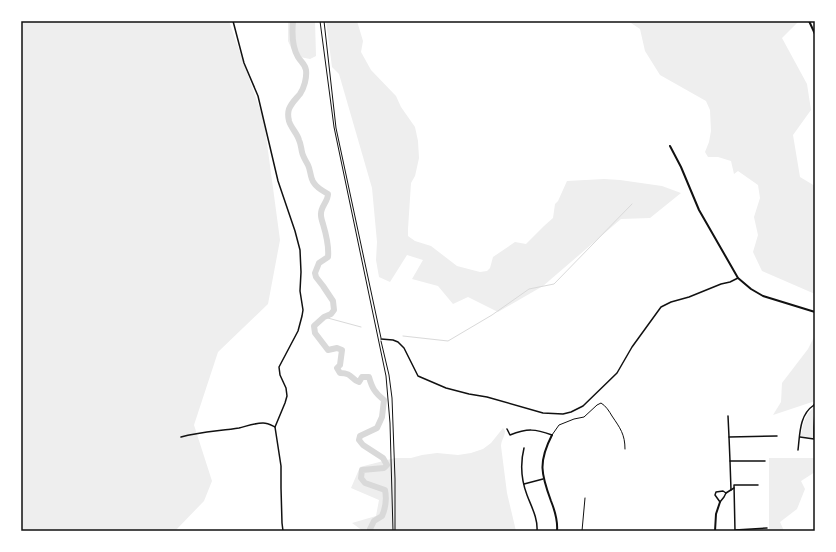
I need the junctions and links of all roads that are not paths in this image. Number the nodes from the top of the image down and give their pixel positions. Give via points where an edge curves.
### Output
1 (233, 21) edge
2 (809, 21) edge
3 (815, 34) edge
4 (670, 146) dead end
5 (738, 278) junction
6 (815, 312) edge
7 (381, 339) road end
8 (814, 404) edge
9 (815, 408) edge
10 (815, 412) edge
11 (728, 416) dead end
12 (275, 427) junction
13 (507, 429) dead end
14 (552, 435) junction
15 (777, 436) dead end
16 (181, 437) dead end
17 (729, 437) junction
18 (800, 437) junction
19 (815, 438) edge
20 (524, 448) dead end
21 (625, 449) dead end
22 (798, 450) dead end
23 (730, 461) junction
24 (765, 461) dead end
25 (544, 479) junction
26 (524, 484) junction
27 (758, 485) dead end
28 (734, 488) junction
29 (731, 490) junction
30 (726, 493) junction
31 (585, 498) dead end
32 (720, 502) junction
33 (767, 528) dead end
34 (735, 530) edge
35 (751, 530) edge
36 (283, 531) edge
37 (537, 531) edge
38 (557, 531) edge
39 (582, 531) edge
40 (715, 531) edge

1 - 12 street via 244,63 258,96 278,181 295,231 300,255 303,310 298,331 280,367 287,396
2 - 3 street
4 - 5 street via 698,210
5 - 6 street via 763,296
5 - 7 street via 661,307 617,373 583,406 563,414 543,413 446,388 418,376 404,348 398,342
8 - 9 street
8 - 18 street via 803,418
10 - 19 street
11 - 17 street
12 - 16 street via 262,423
12 - 36 street via 281,466
13 - 14 street via 510,435 526,430
14 - 21 lane via 559,425 584,417 601,403 620,428
14 - 25 street via 544,456
15 - 17 street
17 - 23 street
18 - 19 street
18 - 22 street
20 - 26 street
23 - 24 street
23 - 29 street
25 - 26 street
25 - 38 street via 556,512
26 - 37 street via 536,518
27 - 28 street via 734,485
28 - 29 street
28 - 34 street
29 - 30 street
30 - 32 street
30 - 32 street via 716,492 715,495
31 - 39 lane
32 - 40 street
33 - 35 street
34 - 35 street

